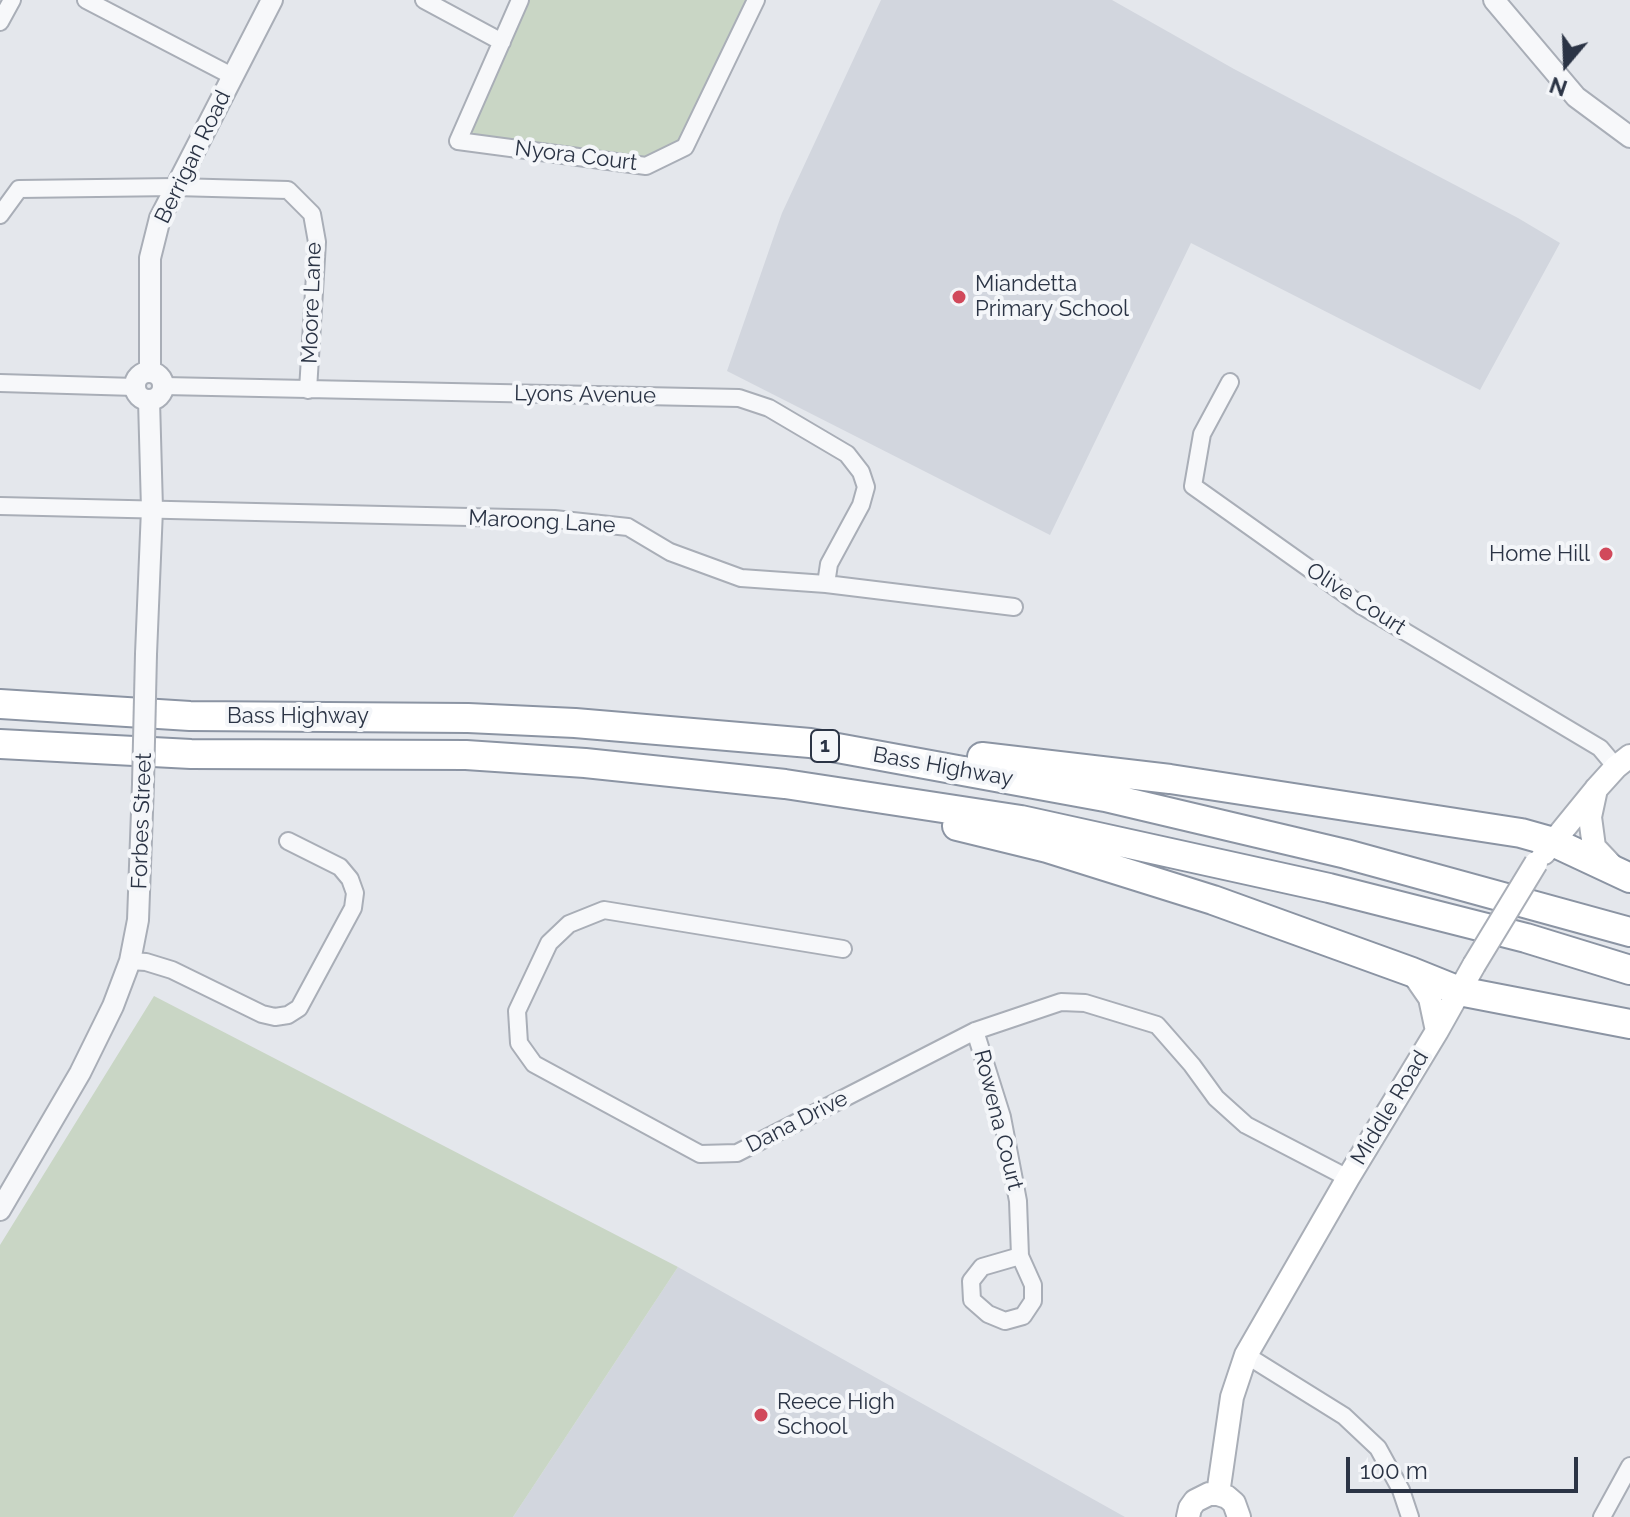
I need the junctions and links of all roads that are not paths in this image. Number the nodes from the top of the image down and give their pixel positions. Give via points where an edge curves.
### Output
1 (12, 0) edge
2 (86, 0) edge
3 (272, 0) edge
4 (424, 0) edge
5 (520, 0) edge
6 (756, 0) edge
7 (1494, 0) edge
8 (0, 22) edge
9 (502, 42) junction
10 (234, 77) junction
11 (1630, 137) edge
12 (175, 187) junction
13 (0, 215) edge
14 (1230, 382) dead end
15 (0, 383) edge
16 (150, 386) junction
17 (308, 390) junction
18 (0, 506) edge
19 (152, 509) junction
20 (826, 584) junction
21 (1014, 607) dead end
22 (0, 704) edge
23 (810, 743) junction
24 (0, 744) edge
25 (1623, 762) edge
26 (785, 784) junction
27 (1597, 788) junction
28 (288, 841) dead end
29 (1544, 852) junction
30 (1624, 876) edge
31 (1630, 932) edge
32 (843, 949) dead end
33 (130, 961) junction
34 (1630, 970) edge
35 (1412, 972) junction
36 (1459, 991) junction
37 (1630, 1024) edge
38 (975, 1031) junction
39 (1437, 1031) junction
40 (1348, 1178) junction
41 (0, 1210) edge
42 (1020, 1256) dead end
43 (1246, 1355) junction
44 (1630, 1466) edge
45 (1218, 1494) junction
46 (1187, 1517) edge
47 (1239, 1517) edge
48 (1410, 1517) edge
49 (1602, 1517) edge

1 - 8 street
2 - 10 street
3 - 10 street, Berrigan Road
4 - 9 street
5 - 9 street, Nyora Court
6 - 9 street, Nyora Court via 685,147 646,166 458,141
7 - 11 street via 1576,97
10 - 12 street, Berrigan Road
12 - 13 street, Moore Lane via 19,189
12 - 16 street, Berrigan Road via 150,258
12 - 17 street, Moore Lane via 288,190 312,214 317,242
14 - 25 street, Olive Court via 1202,434 1193,486 1362,606
15 - 16 street, Lyons Avenue
16 - 17 street, Lyons Avenue
16 - 19 street, Forbes Street
17 - 20 street, Lyons Avenue via 739,398 769,408 847,454 866,487 829,564
18 - 19 street, Maroong Lane
19 - 20 street, Maroong Lane via 554,519 628,527 670,552 741,578
19 - 33 street, Forbes Street, bridge via 138,920
20 - 21 street, Maroong Lane
22 - 23 highway, Bass Highway / 1 via 190,716 498,719
23 - 29 highway via 1170,779 1521,833
23 - 31 highway, Bass Highway / 1 via 1105,797 1346,854
24 - 26 highway, Bass Highway / 1 via 191,754 466,755
25 - 27 main road, Middle Road
26 - 34 highway, Bass Highway / 1 via 1021,820 1329,888
26 - 35 highway via 1047,848 1213,900
27 - 29 main road, Middle Road
27 - 30 main road via 1590,817 1594,847
28 - 33 street via 340,867 355,893 353,908 299,1008 288,1015 262,1014 172,970
29 - 30 highway
29 - 36 main road, Middle Road, bridge
32 - 38 street, Dana Drive via 604,910 569,924 549,943 517,1011 519,1043 534,1064 700,1154 737,1153
33 - 41 street, Forbes Street via 80,1073
35 - 36 highway
35 - 39 main road via 1430,998
36 - 37 highway
36 - 39 main road, Middle Road
38 - 40 street, Dana Drive via 1061,1002 1085,1003 1157,1025 1216,1098 1246,1125
38 - 42 street, Rowena Court via 1002,1117 1018,1201
39 - 40 main road, Middle Road
40 - 43 main road, Middle Road
43 - 45 main road, Middle Road via 1232,1397
43 - 48 street via 1344,1416 1378,1448
44 - 49 street
45 - 46 main road via 1195,1501
45 - 47 main road via 1234,1503

